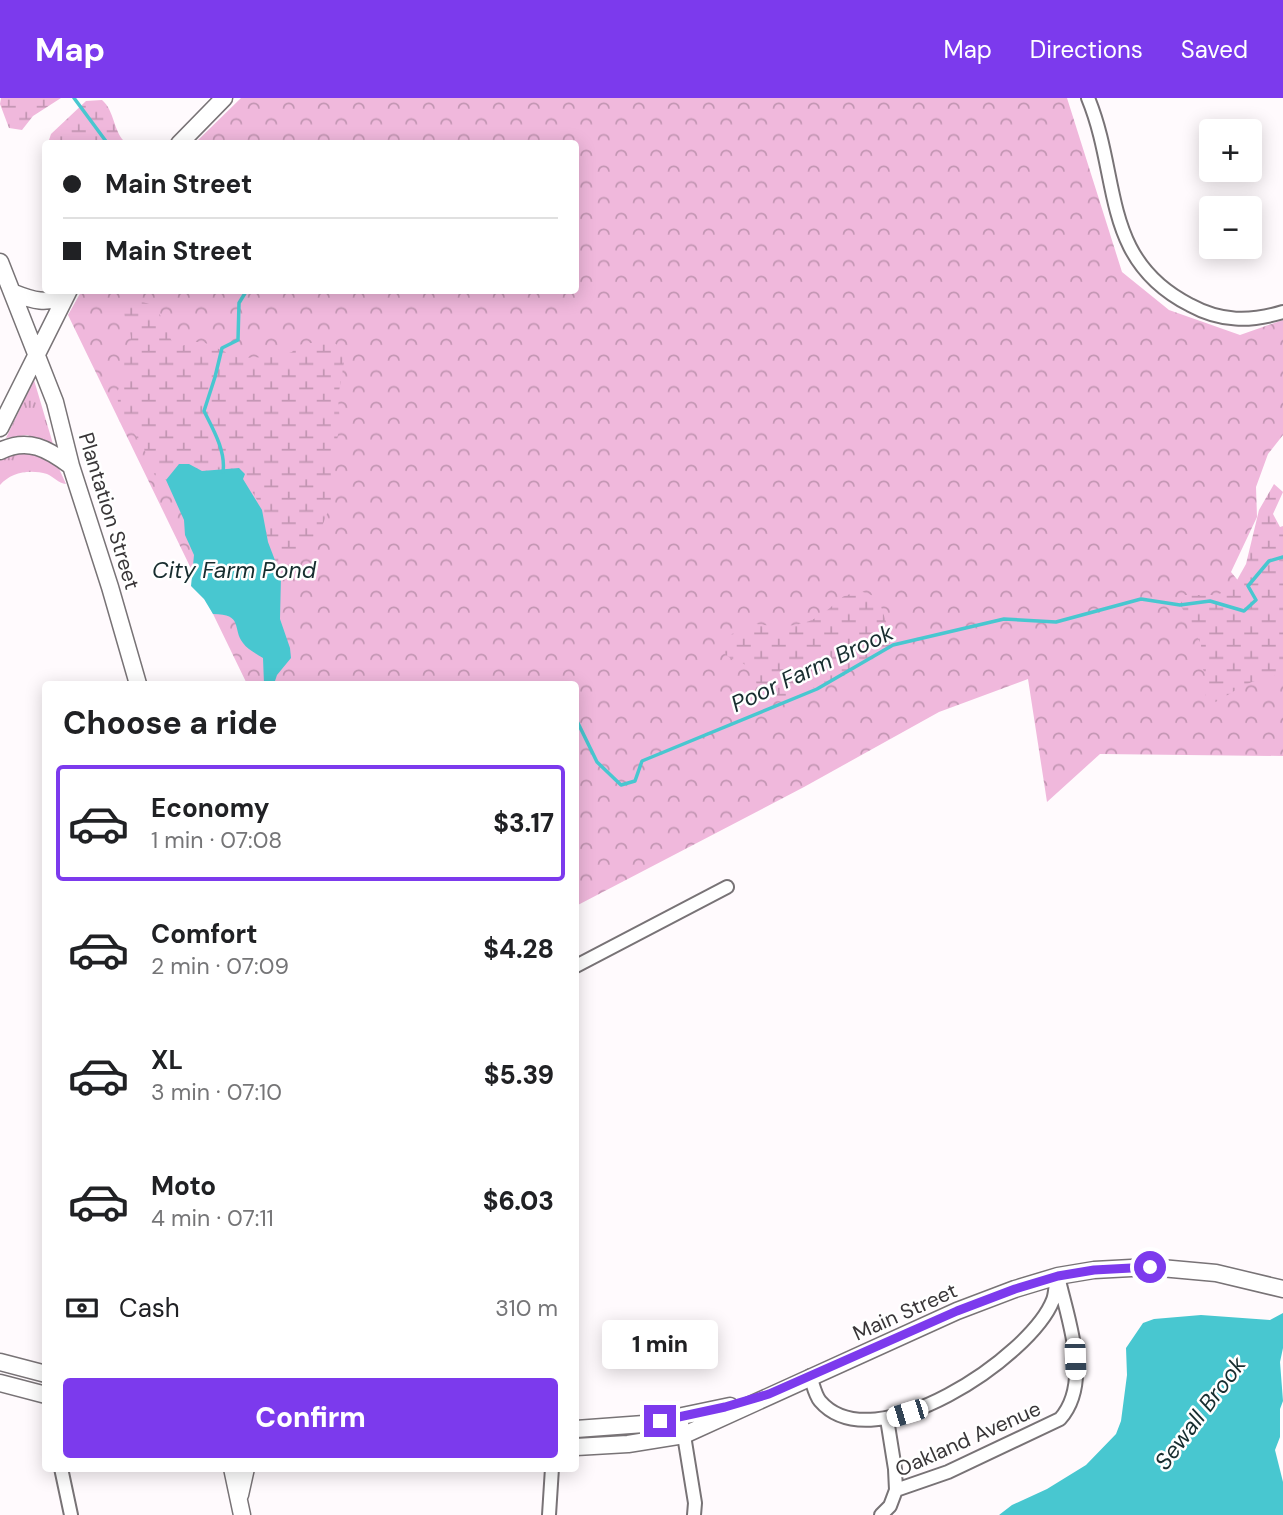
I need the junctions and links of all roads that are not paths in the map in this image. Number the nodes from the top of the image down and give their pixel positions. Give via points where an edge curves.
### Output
1 (224, 98) edge
2 (1087, 98) edge
3 (183, 140) edge
4 (0, 262) edge
5 (14, 293) junction
6 (65, 294) edge
7 (66, 294) edge
8 (1283, 312) edge
9 (37, 351) junction
10 (0, 428) edge
11 (0, 451) edge
12 (71, 466) junction
13 (137, 681) edge
14 (727, 887) dead end
15 (579, 964) edge
16 (1058, 1276) junction
17 (1283, 1289) edge
18 (0, 1362) edge
19 (42, 1373) edge
20 (810, 1376) junction
21 (0, 1383) edge
22 (42, 1393) edge
23 (769, 1394) junction
24 (681, 1417) junction
25 (887, 1419) junction
26 (579, 1429) edge
27 (684, 1435) junction
28 (579, 1447) edge
29 (62, 1472) edge
30 (233, 1472) edge
31 (245, 1472) edge
32 (552, 1472) edge
33 (896, 1490) junction
34 (240, 1508) edge
35 (71, 1515) edge
36 (549, 1515) edge
37 (694, 1515) edge
38 (881, 1515) edge

1 - 3 main road
2 - 8 street via 1125,236 1136,261 1156,284 1220,318 1246,320
4 - 5 main road, Plantation Street
5 - 6 main road via 42,303
5 - 9 main road, Plantation Street
7 - 9 main road
9 - 10 main road
9 - 12 main road, Plantation Street
11 - 12 main road via 36,445
12 - 13 main road, Plantation Street
14 - 15 street
16 - 17 main road, Main Street via 1150,1267 1216,1273
16 - 20 main road, Main Street via 957,1311
16 - 25 street via 1049,1308 993,1367 928,1406
16 - 33 street, Oakland Avenue via 1075,1359 1070,1409 1060,1419 996,1450
18 - 19 main road
20 - 23 main road, Main Street
20 - 25 street via 818,1400 836,1412 861,1420
21 - 22 main road
23 - 24 main road, Main Street
23 - 27 main road, Main Street
24 - 26 main road, Main Street
24 - 27 street
25 - 33 street
27 - 28 main road, Main Street
27 - 37 street
29 - 35 street
30 - 34 main road
31 - 34 main road
32 - 36 street
33 - 38 street, Oakland Avenue

